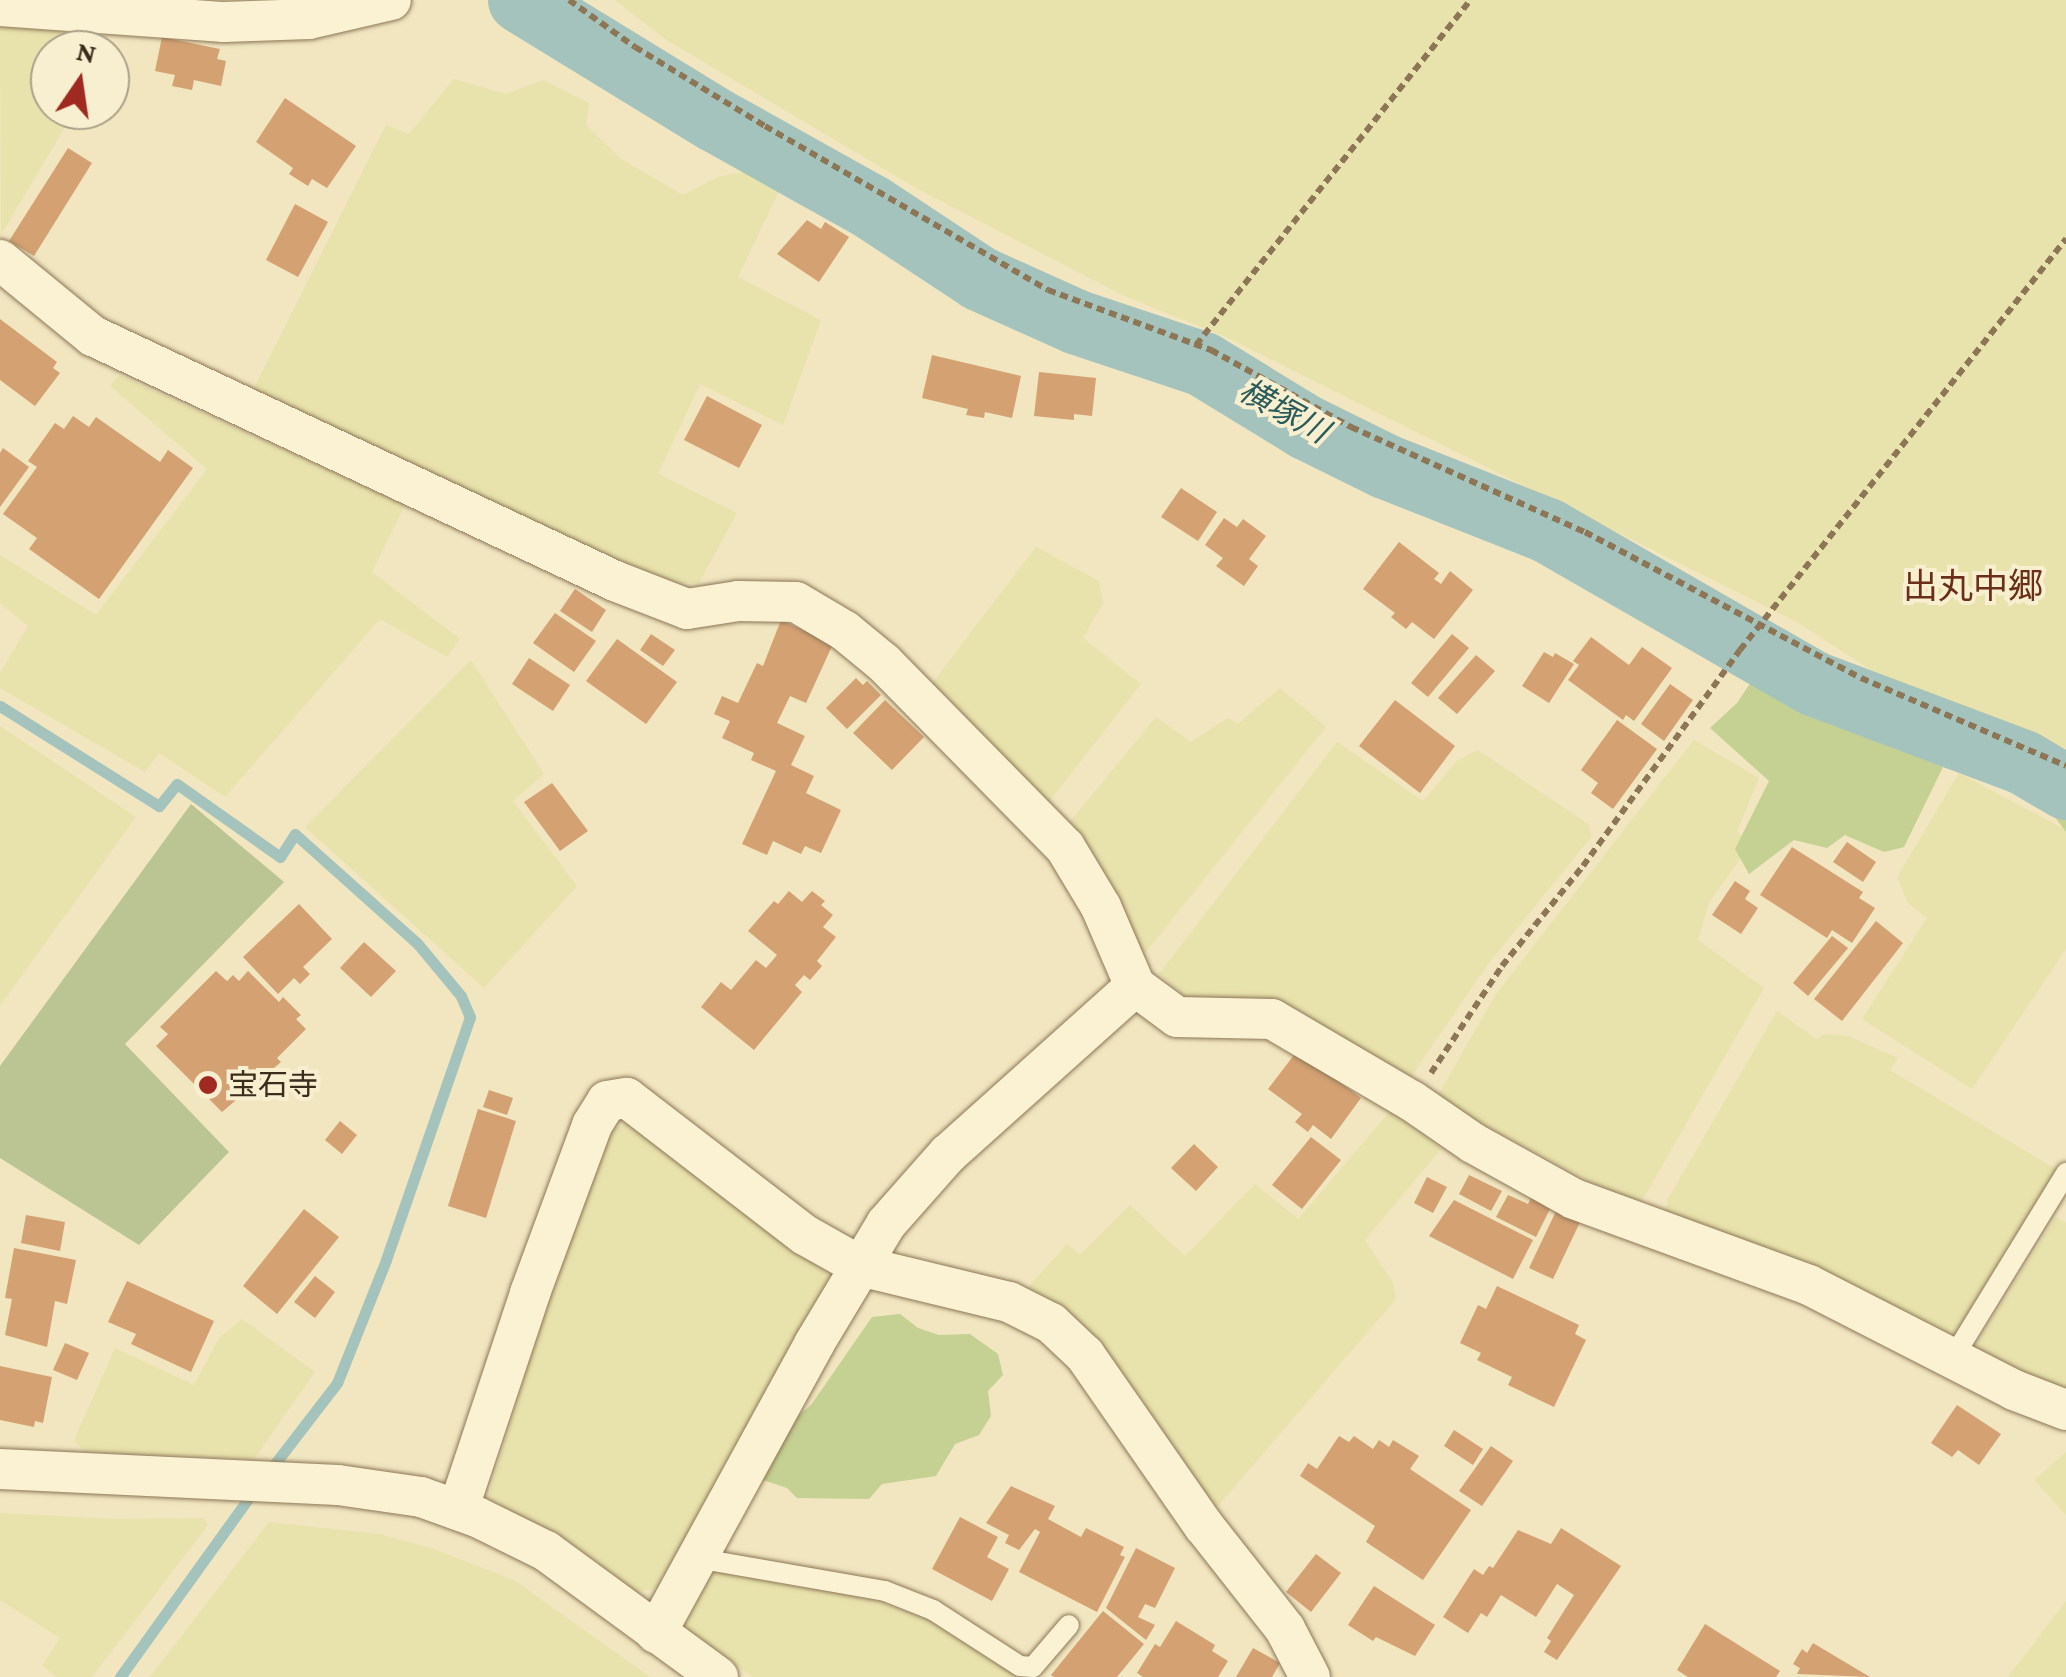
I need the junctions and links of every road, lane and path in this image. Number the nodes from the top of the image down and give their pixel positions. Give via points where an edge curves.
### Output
1 (390, 0) edge
2 (569, 0) edge
3 (1470, 0) edge
4 (0, 6) edge
5 (2066, 240) edge
6 (0, 260) edge
7 (1196, 345) junction
8 (1762, 622) junction
9 (2066, 766) edge
10 (1134, 986) junction
11 (1412, 1102) junction
12 (2066, 1173) edge
13 (860, 1266) junction
14 (1954, 1356) junction
15 (2066, 1410) edge
16 (0, 1469) edge
17 (458, 1510) junction
18 (696, 1558) junction
19 (1069, 1624) dead end
20 (656, 1633) junction
21 (718, 1677) edge
22 (1310, 1677) edge

1 - 4 street via 308,18 224,22
2 - 7 path via 635,47 966,246 1048,290
3 - 7 path
5 - 8 path
6 - 10 street via 94,336 615,581 687,609 796,602 844,631 1065,847
7 - 8 path via 1351,427 1585,532
8 - 9 path via 1861,678
8 - 11 path via 1502,966
10 - 11 street via 1176,1017 1272,1019
10 - 13 street via 948,1154 886,1224
11 - 14 street via 1574,1199 1809,1284
12 - 14 lane
13 - 17 street via 805,1235 626,1098 607,1101 536,1275
13 - 18 street
13 - 22 street via 1009,1302 1051,1324 1085,1355 1285,1629
14 - 15 street
16 - 17 street via 338,1485 421,1496
17 - 20 street via 546,1551
18 - 19 lane via 885,1591 933,1610 1020,1666 1032,1668
18 - 20 street
20 - 21 street

